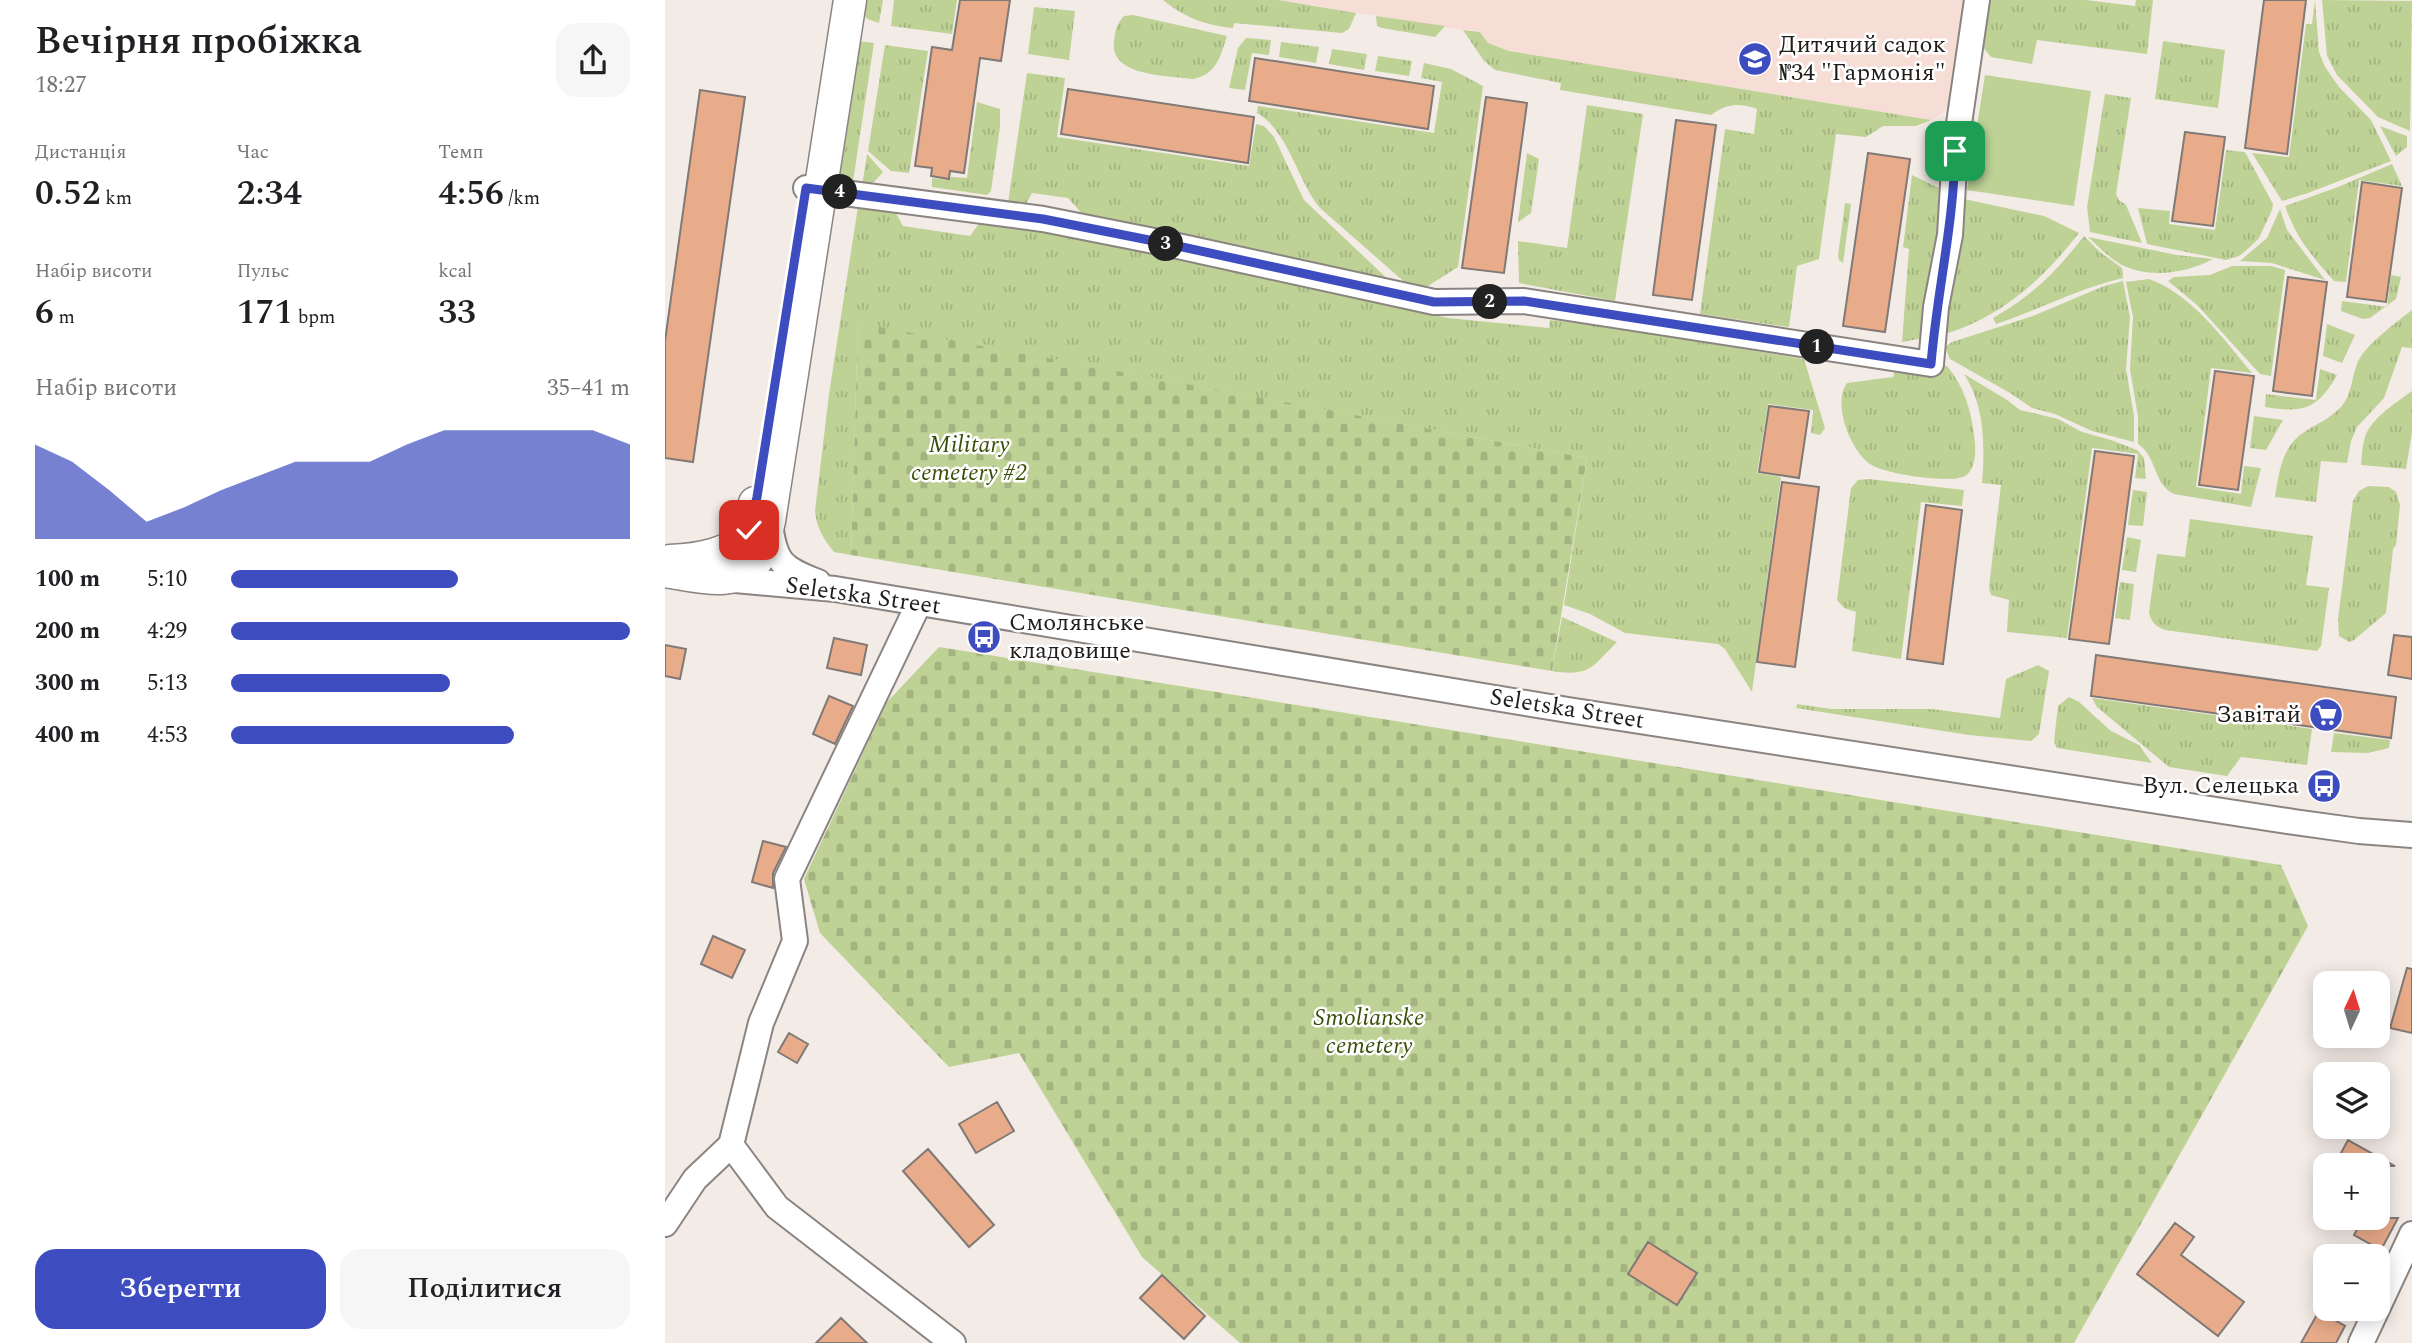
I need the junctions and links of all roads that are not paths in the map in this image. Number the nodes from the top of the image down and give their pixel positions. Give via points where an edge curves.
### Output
1 (835, 0) edge
2 (850, 0) edge
3 (1977, 0) edge
4 (813, 188) junction
5 (746, 557) junction
6 (666, 564) edge
7 (820, 587) junction
8 (919, 603) junction
9 (2412, 835) edge
10 (731, 1145) junction
11 (665, 1224) edge
12 (2410, 1245) edge
13 (2390, 1284) edge
14 (2372, 1321) edge
15 (953, 1343) edge
16 (2361, 1343) edge

1 - 4 main road
2 - 4 main road
3 - 4 street via 1931,364 1524,301 1434,302 1043,219
4 - 5 main road
5 - 6 main road
5 - 7 street, Seletska Street
5 - 7 street
5 - 7 street via 773,550 796,574
7 - 8 street, Seletska Street
8 - 9 street, Seletska Street via 1568,710 2294,822
8 - 10 street via 787,879 795,941 761,1023
10 - 11 street via 695,1179
10 - 15 street via 777,1207
12 - 13 street
14 - 16 street

